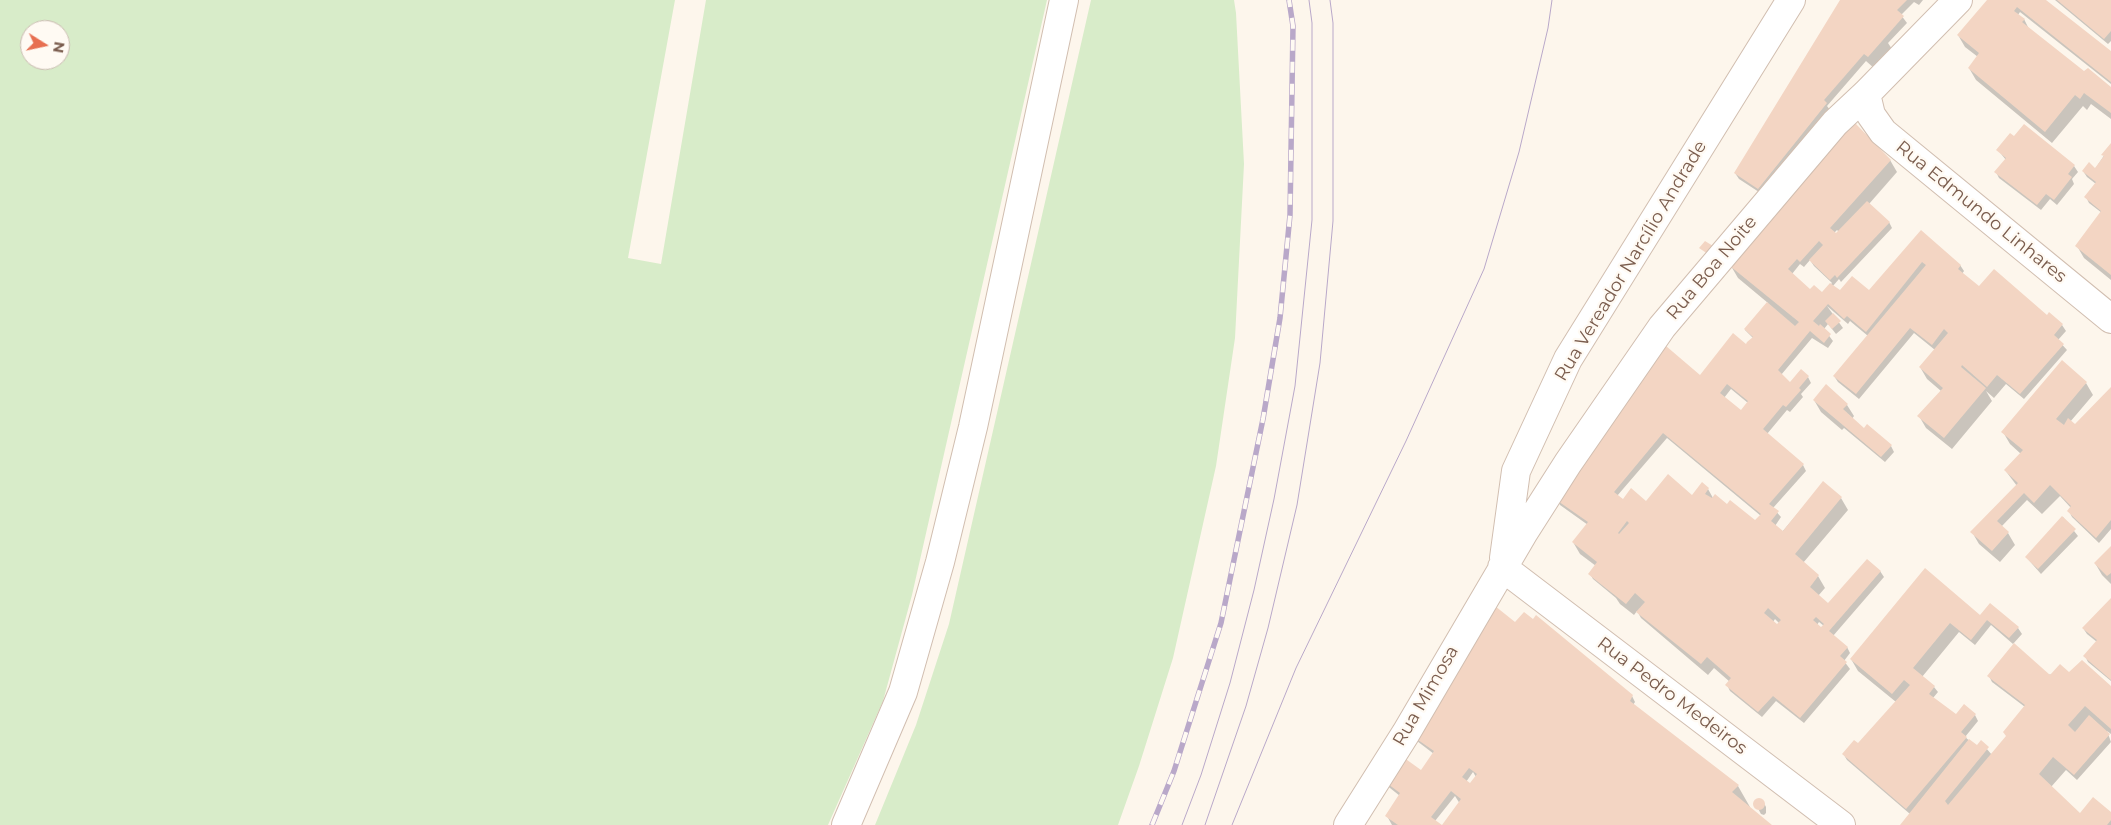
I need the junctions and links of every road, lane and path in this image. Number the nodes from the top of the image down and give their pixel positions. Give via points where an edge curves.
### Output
1 (1064, 0) edge
2 (1791, 0) edge
3 (1958, 0) edge
4 (1866, 94) junction
5 (2111, 319) edge
6 (1502, 566) junction
7 (846, 825) edge
8 (1348, 825) edge
9 (1841, 825) edge

1 - 7 street via 973,427 940,562 903,692
2 - 6 street, Rua Vereador Narcílio Andrade via 1568,359 1516,471
3 - 4 street, Rua Boa Noite
4 - 5 street, Rua Edmundo Linhares via 1872,115 1883,132
4 - 6 street, Rua Boa Noite via 1835,123 1662,327
6 - 8 street, Rua Mimosa via 1406,733
6 - 9 street, Rua Pedro Medeiros

